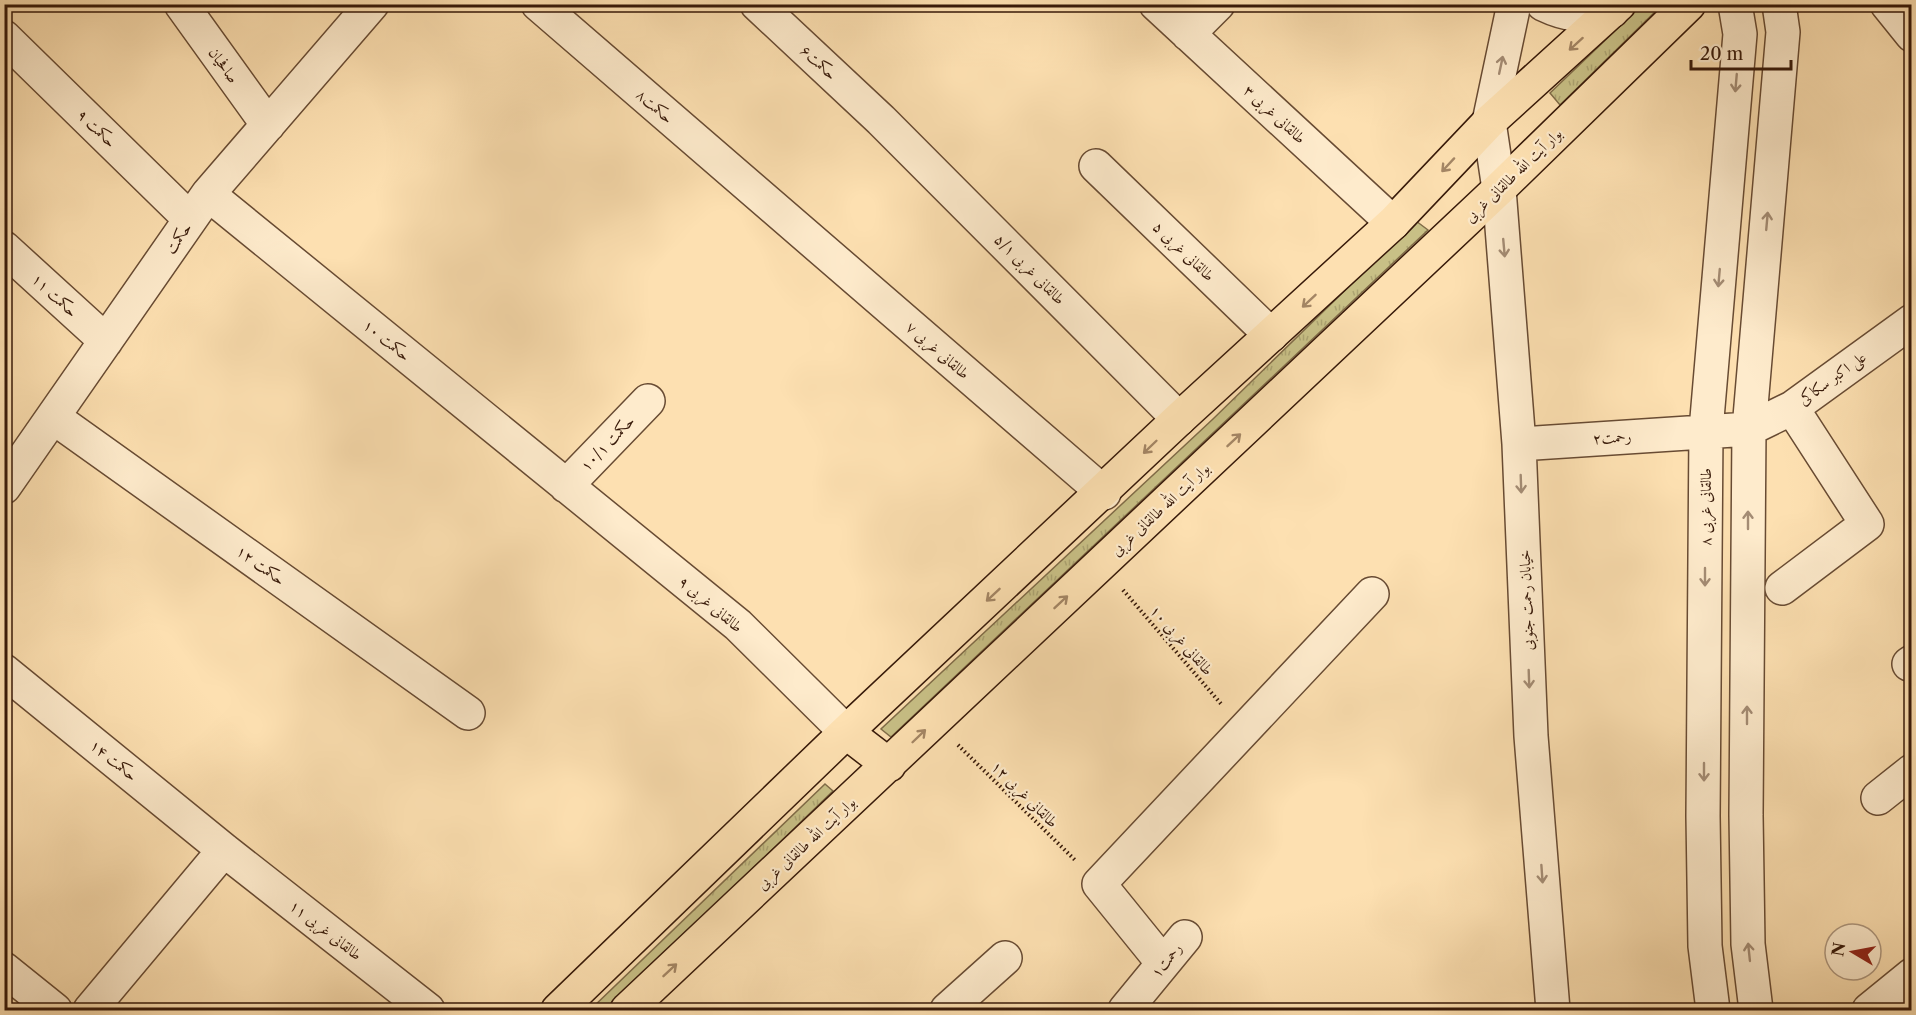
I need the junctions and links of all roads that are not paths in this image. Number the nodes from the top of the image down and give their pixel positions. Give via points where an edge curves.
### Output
1 (181, 4) edge
2 (372, 4) edge
3 (538, 4) edge
4 (758, 4) edge
5 (1156, 4) edge
6 (1218, 4) edge
7 (1514, 4) edge
8 (1543, 4) edge
9 (1689, 4) edge
10 (1735, 4) edge
11 (1779, 4) edge
12 (1887, 4) edge
13 (1616, 8) edge
14 (1188, 34) junction
15 (1911, 35) edge
16 (4, 37) edge
17 (881, 120) joint
18 (1489, 122) junction
19 (268, 125) junction
20 (1096, 166) dead end
21 (1499, 189) junction
22 (199, 206) junction
23 (773, 208) joint
24 (1393, 223) junction
25 (4, 248) edge
26 (1911, 321) edge
27 (1271, 335) junction
28 (106, 341) junction
29 (648, 401) dead end
30 (1792, 408) junction
31 (53, 417) junction
32 (1179, 419) junction
33 (1749, 429) junction
34 (1706, 430) junction
35 (1519, 444) junction
36 (566, 486) junction
37 (4, 487) edge
38 (1104, 493) junction
39 (1782, 588) dead end
40 (1372, 594) dead end
41 (4, 671) edge
42 (468, 713) dead end
43 (846, 732) junction
44 (889, 765) junction
45 (1911, 771) edge
46 (1878, 798) dead end
47 (224, 850) junction
48 (1185, 937) dead end
49 (1005, 958) dead end
50 (1164, 963) junction
51 (4, 969) edge
52 (1911, 975) edge
53 (55, 1011) edge
54 (90, 1011) edge
55 (428, 1011) edge
56 (558, 1011) edge
57 (627, 1011) edge
58 (947, 1011) edge
59 (1125, 1011) edge
60 (1553, 1011) edge
61 (1713, 1011) edge
62 (1756, 1011) edge
63 (1869, 1011) edge

1 - 19 street, صافحیان
2 - 19 street, حکمت
3 - 23 street, حکمت۸
4 - 17 street, حکمت۶
5 - 14 street, طالقانی غربی ۳
6 - 14 street
18 -> 7 street
8 - 13 street via 1557,11 1587,16
9 - 21 main road, بوار آیت الله طالقانی غربی
10 -> 34 street, طالقانی غربی ۸ via 1740,34
33 -> 11 street via 1783,32
12 - 15 street
13 -> 18 main road
14 - 24 street, طالقانی غربی ۳
16 - 22 street, حکمت ۹
17 - 32 street, طالقانی غربی ۵/۱
18 - 21 street, خیابان رحمت جنوبی
18 -> 24 main road
19 - 22 street, حکمت
20 - 27 street, طالقانی غربی ۵
21 -> 35 street, خیابان رحمت جنوبی
44 -> 21 main road, بوار آیت الله طالقانی غربی
22 - 28 street, حکمت
22 - 36 street, حکمت ۱۰
23 - 38 street, طالقانی غربی ۷
24 -> 27 main road
25 - 28 street, حکمت ۱۱
26 - 30 street, علی اکبر سکاکی
27 - 32 main road
28 - 31 street, حکمت
29 - 36 street, حکمت ۱۰/۱
30 - 33 street, علی اکبر سکاکی
30 - 39 street via 1867,524
31 - 37 street, حکمت
31 - 42 street, حکمت ۱۲
32 -> 38 main road
33 - 34 street, رحمت۲
62 -> 33 street via 1748,944 1746,815
34 - 35 street, رحمت۲
34 -> 61 street, طالقانی غربی ۸ via 1704,863 1705,946
35 -> 60 street, خیابان رحمت جنوبی via 1531,736
36 - 43 street, طالقانی غربی ۹ via 738,625
38 -> 43 main road
40 - 50 street via 1099,884
41 - 47 street, حکمت ۱۴
43 - 44 main road
43 - 56 main road
57 -> 44 main road, بوار آیت الله طالقانی غربی
45 - 46 street
47 - 54 street
47 - 55 street, طالقانی غربی ۱۱
48 - 50 street, رحمت۱
49 - 58 street
50 - 59 street, رحمت۱
51 - 53 street
52 - 63 street

